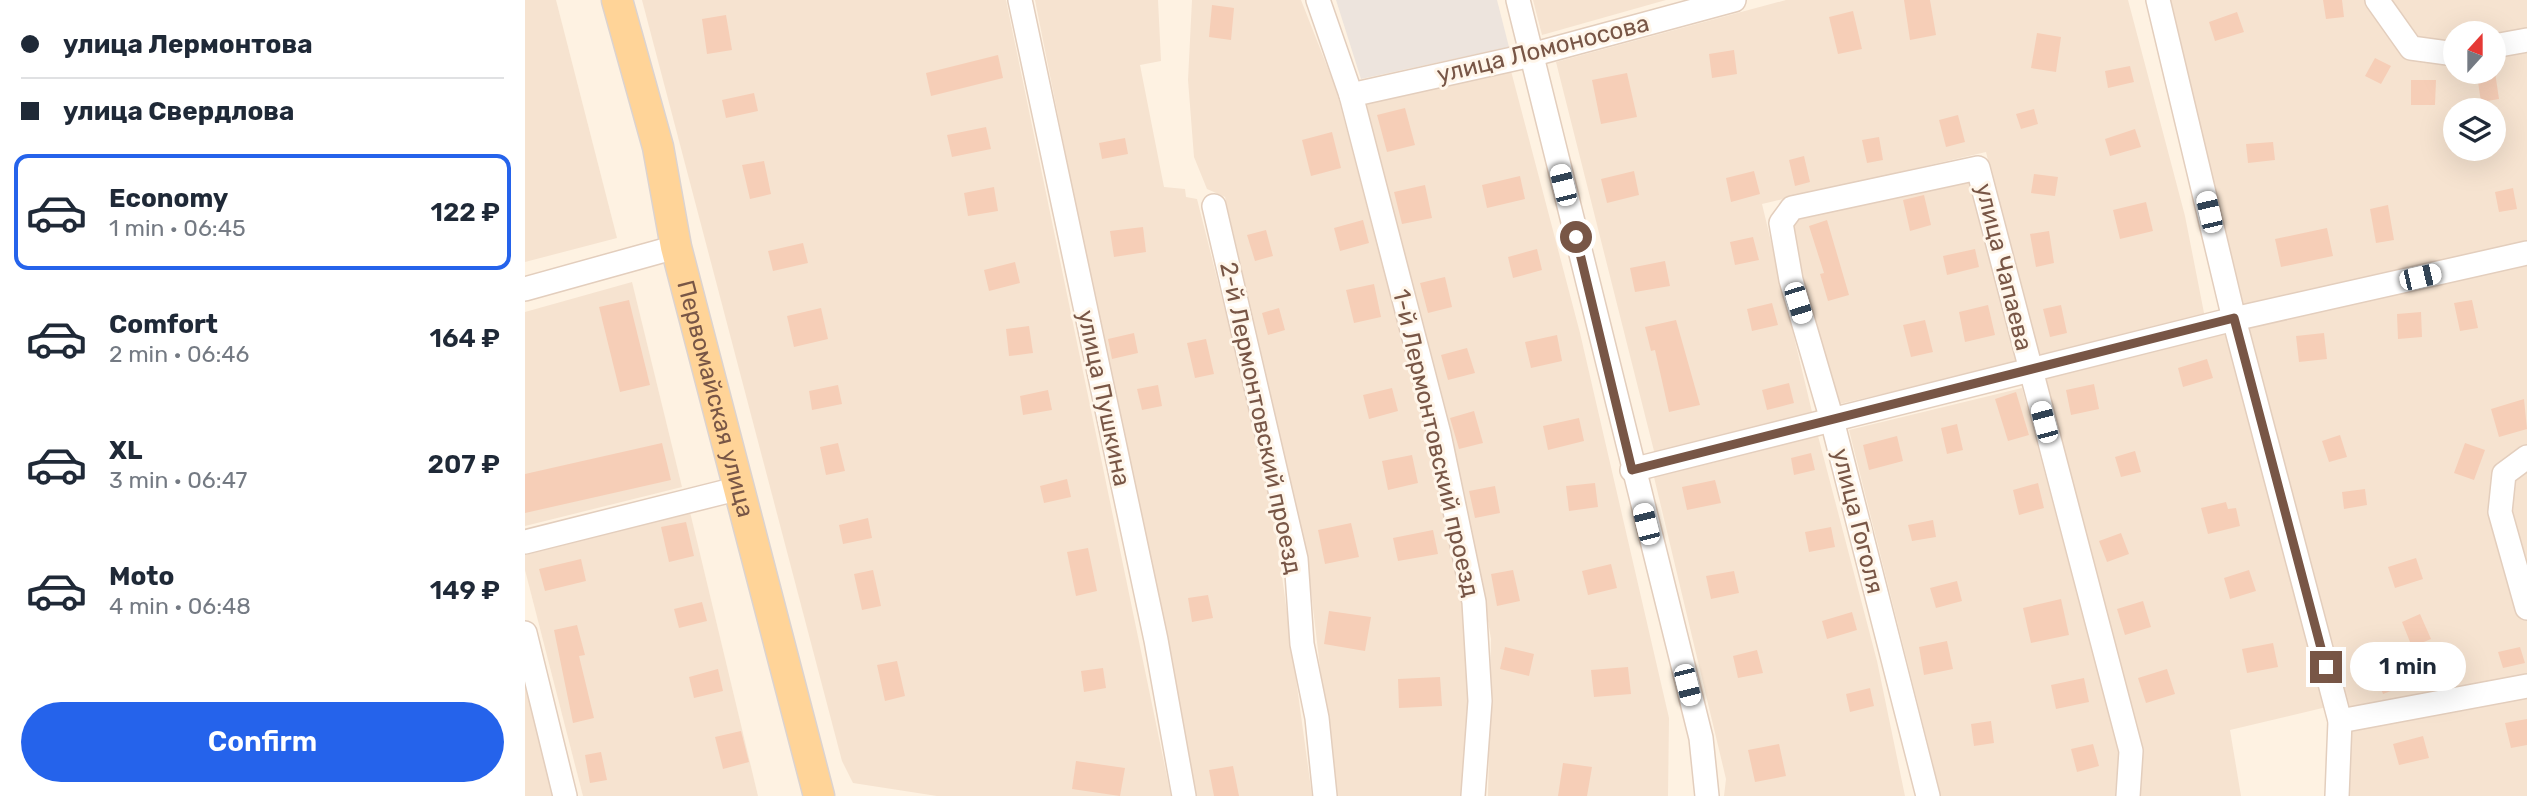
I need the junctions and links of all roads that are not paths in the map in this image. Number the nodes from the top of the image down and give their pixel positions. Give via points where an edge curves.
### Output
1 (617, 0) edge
2 (1020, 0) edge
3 (1318, 0) edge
4 (1518, 0) edge
5 (1734, 0) edge
6 (2158, 0) edge
7 (2378, 0) edge
8 (2527, 40) edge
9 (2506, 44) edge
10 (2443, 52) edge
11 (1531, 55) junction
12 (1351, 95) junction
13 (1214, 206) dead end
14 (1792, 208) joint
15 (676, 247) junction
16 (2527, 253) edge
17 (525, 289) edge
18 (2234, 318) junction
19 (2031, 371) junction
20 (1832, 420) junction
21 (2527, 457) edge
22 (1632, 470) junction
23 (740, 488) junction
24 (525, 542) edge
25 (2527, 608) edge
26 (525, 633) edge
27 (2527, 686) edge
28 (2340, 721) junction
29 (565, 796) edge
30 (819, 796) edge
31 (1184, 796) edge
32 (1325, 796) edge
33 (1473, 796) edge
34 (1707, 796) edge
35 (1928, 796) edge
36 (2128, 796) edge
37 (2337, 796) edge

1 - 15 main road, Первомайская улица via 658,147
2 - 31 street, улица Пушкина via 1156,640
3 - 12 street, 1-й Лермонтовский проезд
4 - 11 street
5 - 11 street, улица Ломоносова
6 - 18 street
7 - 10 street via 2411,48
8 - 9 street
11 - 12 street, улица Ломоносова
11 - 22 street
12 - 33 street, 1-й Лермонтовский проезд via 1439,434 1474,602 1481,701
13 - 32 street, 2-й Лермонтовский проезд via 1296,559 1302,644 1317,718
14 - 19 street, улица Чапаева via 1978,168
14 - 20 street, улица Гоголя via 1781,223 1791,280
15 - 17 street
15 - 23 main road, Первомайская улица
16 - 18 street
18 - 19 street
18 - 28 street
19 - 20 street
19 - 36 street, улица Чапаева via 2131,751
20 - 22 street
20 - 35 street, улица Гоголя
21 - 25 street via 2504,474 2500,512
22 - 34 street via 1701,738
23 - 24 street
23 - 30 main road, Первомайская улица
26 - 29 street
27 - 28 street
28 - 37 street

